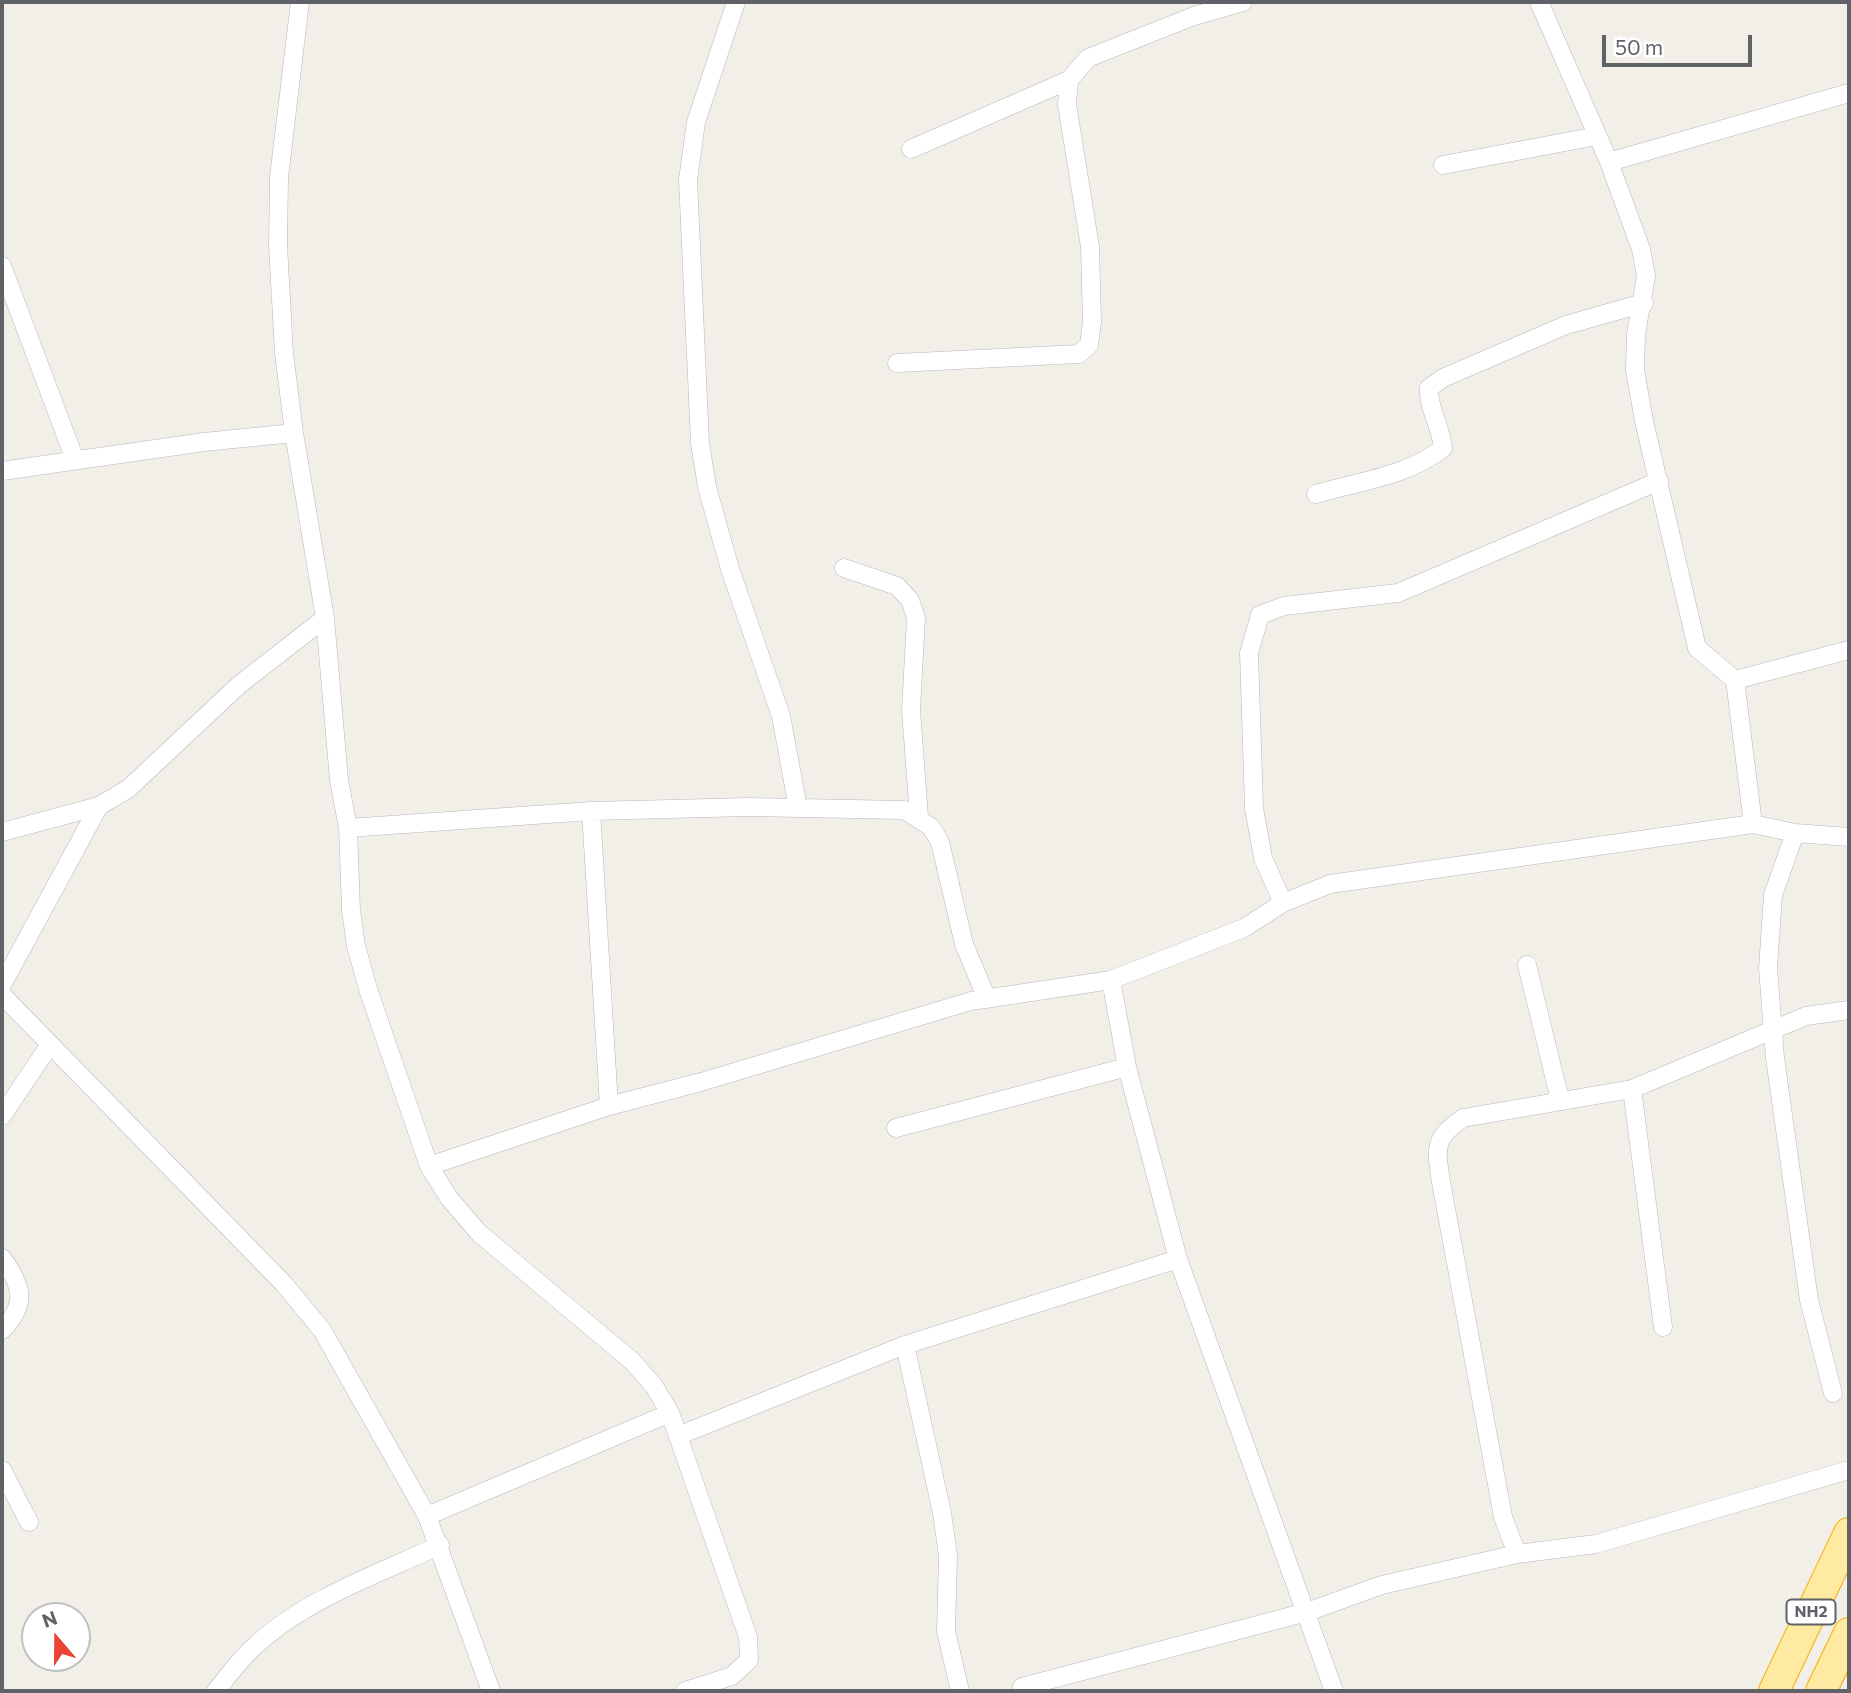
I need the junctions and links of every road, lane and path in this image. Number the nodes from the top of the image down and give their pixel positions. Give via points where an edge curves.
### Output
1 (300, 2) edge
2 (736, 2) edge
3 (1243, 2) edge
4 (1539, 2) edge
5 (1191, 9) edge
6 (1069, 80) junction
7 (1849, 93) edge
8 (1597, 136) junction
9 (911, 149) dead end
10 (1609, 162) junction
11 (1443, 166) dead end
12 (2, 266) edge
13 (1644, 303) junction
14 (897, 363) dead end
15 (294, 433) junction
16 (75, 460) junction
17 (2, 471) edge
18 (1658, 481) junction
19 (1316, 494) dead end
20 (844, 568) dead end
21 (325, 618) junction
22 (1849, 650) edge
23 (1735, 680) junction
24 (99, 806) junction
25 (798, 808) junction
26 (591, 811) junction
27 (919, 817) junction
28 (1753, 824) junction
29 (348, 828) junction
30 (2, 832) edge
31 (1795, 833) junction
32 (1849, 837) edge
33 (1283, 903) junction
34 (1527, 965) dead end
35 (1111, 980) junction
36 (2, 985) edge
37 (2, 995) edge
38 (987, 999) junction
39 (1849, 1010) edge
40 (1773, 1030) junction
41 (49, 1046) junction
42 (1127, 1067) junction
43 (1632, 1089) junction
44 (1560, 1100) junction
45 (609, 1106) junction
46 (2, 1116) edge
47 (896, 1128) dead end
48 (429, 1166) junction
49 (2, 1258) edge
50 (1178, 1259) junction
51 (1663, 1327) dead end
52 (2, 1329) edge
53 (905, 1345) junction
54 (1833, 1393) dead end
55 (670, 1413) junction
56 (680, 1435) junction
57 (2, 1469) edge
58 (1849, 1470) edge
59 (428, 1516) junction
60 (29, 1522) dead end
61 (1849, 1533) edge
62 (440, 1545) junction
63 (1517, 1554) junction
64 (1307, 1612) junction
65 (1849, 1633) edge
66 (1022, 1687) dead end
67 (216, 1691) edge
68 (491, 1691) edge
69 (685, 1691) edge
70 (960, 1691) edge
71 (1334, 1691) edge
72 (1774, 1691) edge
73 (1821, 1691) edge

1 - 15 street via 279,177 278,245
2 - 25 street via 690,149 700,443 718,533 781,716
3 - 5 street
4 - 8 street
5 - 6 street via 1088,58
6 - 9 street
6 - 14 street via 1067,104 1090,247 1089,345 1079,354
7 - 10 street
8 - 10 street
8 - 11 street
10 - 13 street via 1642,249
12 - 16 street
13 - 18 street via 1636,334 1635,370
13 - 19 street via 1566,325 1443,378 1429,388 1428,400 1442,430 1443,448 1403,469
15 - 16 street
15 - 21 street
16 - 17 street
18 - 23 street via 1697,648
18 - 33 street via 1398,593 1284,606 1260,615 1249,653 1254,808 1263,858
20 - 27 street via 897,586 910,600 916,618 911,710
21 - 24 street via 239,685 128,789
21 - 29 street via 338,770
22 - 23 street
23 - 28 street
24 - 30 street
24 - 36 street
25 - 26 street
25 - 27 street via 891,808
26 - 29 street
26 - 45 street
27 - 38 street via 940,842 964,944
28 - 31 street
28 - 33 street via 1330,884
29 - 48 street via 356,946
31 - 32 street
31 - 40 street via 1773,895 1768,968
33 - 35 street via 1244,928
34 - 44 street
35 - 38 street
35 - 42 street
37 - 41 street
38 - 45 street
39 - 40 street via 1807,1016
40 - 43 street
40 - 54 street via 1809,1300
41 - 46 street
41 - 59 street via 284,1284 322,1330
42 - 47 street
42 - 50 street
43 - 44 street
43 - 51 street
44 - 63 street via 1463,1118 1442,1132 1436,1152 1503,1517
45 - 48 street
48 - 55 street via 479,1233 632,1361
49 - 52 street via 16,1277 20,1302 14,1318
50 - 53 street
50 - 64 street
53 - 56 street
53 - 70 street via 942,1513 948,1556 946,1631
55 - 56 street
55 - 59 street
56 - 69 street via 748,1637 749,1660 732,1676
57 - 60 street
58 - 63 street via 1596,1544
59 - 62 street
61 - 72 highway, NH2
62 - 67 street via 277,1627 253,1647
62 - 68 street
63 - 64 street via 1382,1585
64 - 66 street
64 - 71 street
65 - 73 highway, NH2

